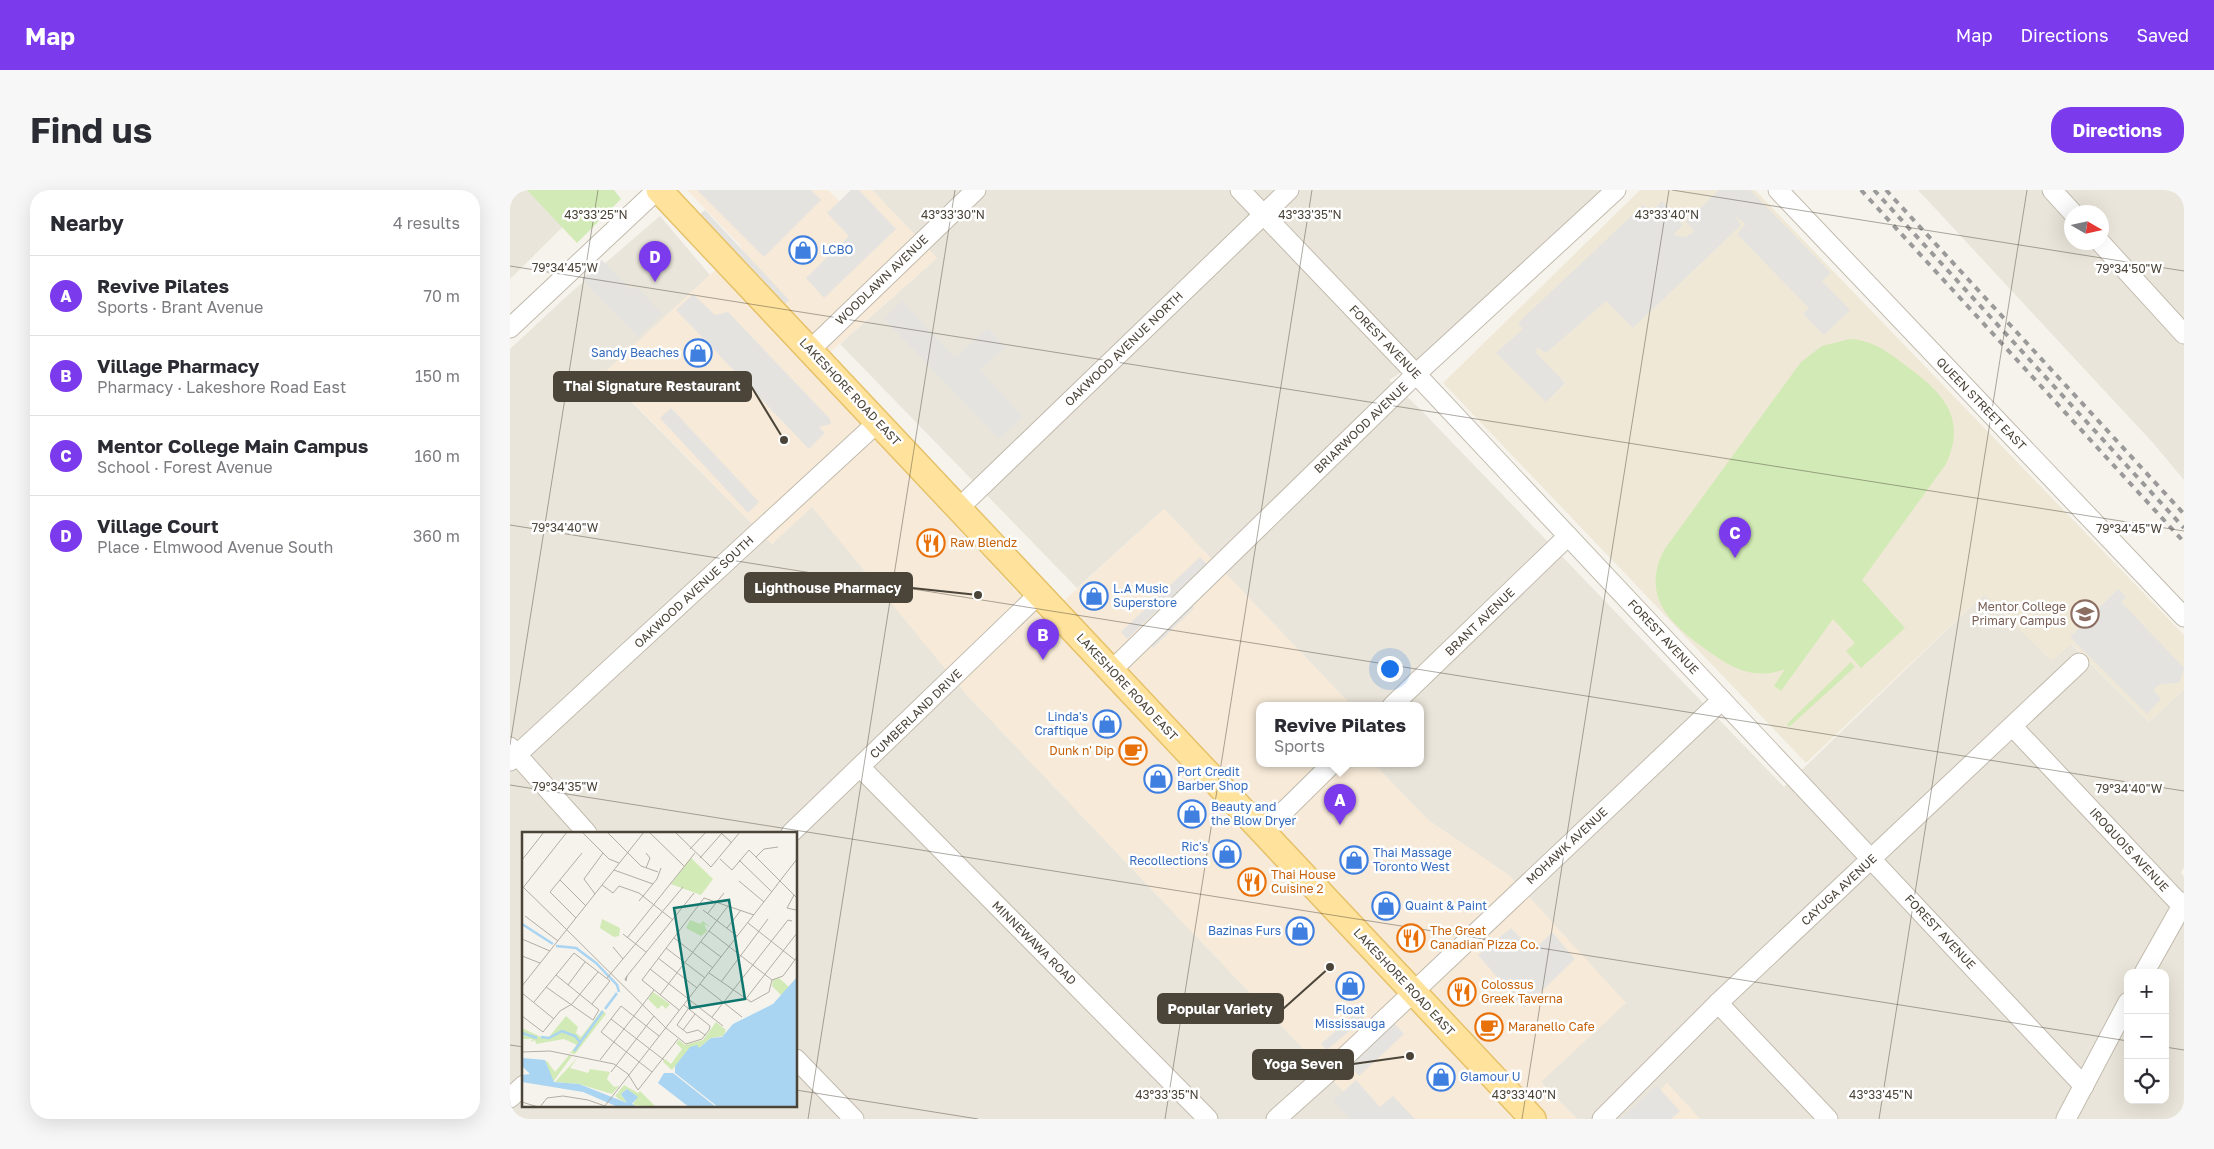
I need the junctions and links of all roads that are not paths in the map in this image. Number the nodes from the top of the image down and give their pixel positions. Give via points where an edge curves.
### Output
1 (658, 190) edge
2 (976, 190) edge
3 (1240, 190) edge
4 (1289, 190) edge
5 (1616, 190) edge
6 (1778, 190) edge
7 (2052, 190) edge
8 (2066, 205) edge
9 (1263, 215) junction
10 (2107, 250) edge
11 (510, 328) edge
12 (2184, 334) edge
13 (810, 350) junction
14 (1416, 374) junction
15 (878, 422) junction
16 (959, 508) junction
17 (1568, 536) junction
18 (1039, 594) junction
19 (2184, 617) edge
20 (2079, 663) dead end
21 (1111, 670) junction
22 (1722, 700) junction
23 (1396, 702) edge
24 (2013, 727) junction
25 (512, 754) edge
26 (1329, 767) edge
27 (861, 768) junction
28 (586, 832) edge
29 (792, 832) edge
30 (1263, 832) junction
31 (1872, 860) junction
32 (2183, 906) edge
33 (2146, 969) edge
34 (1413, 991) junction
35 (1718, 1003) junction
36 (2124, 1010) edge
37 (798, 1060) edge
38 (2084, 1086) junction
39 (522, 1087) edge
40 (510, 1098) edge
41 (854, 1119) edge
42 (1208, 1119) edge
43 (1276, 1119) edge
44 (1533, 1119) edge
45 (1602, 1119) edge
46 (1828, 1119) edge
47 (2066, 1119) edge

1 - 11 street
1 - 13 main road, LAKESHORE ROAD EAST
2 - 13 street, WOODLAWN AVENUE
3 - 9 street, FOREST AVENUE
4 - 9 street, OAKWOOD AVENUE NORTH
5 - 14 street, BRIARWOOD AVENUE
6 - 19 street, QUEEN STREET EAST
7 - 8 street
9 - 14 street, FOREST AVENUE
9 - 16 street, OAKWOOD AVENUE NORTH
10 - 12 street
13 - 15 main road, LAKESHORE ROAD EAST
14 - 17 street, FOREST AVENUE
14 - 21 street, BRIARWOOD AVENUE
15 - 16 main road, LAKESHORE ROAD EAST
15 - 25 street, OAKWOOD AVENUE SOUTH
16 - 18 main road, LAKESHORE ROAD EAST
17 - 22 street, FOREST AVENUE
17 - 23 street, BRANT AVENUE
18 - 21 main road, LAKESHORE ROAD EAST
18 - 27 street, CUMBERLAND DRIVE
20 - 24 street, CAYUGA AVENUE
21 - 30 main road, LAKESHORE ROAD EAST
22 - 31 street, FOREST AVENUE
22 - 34 street, MOHAWK AVENUE
24 - 31 street, CAYUGA AVENUE
24 - 32 street, IROQUOIS AVENUE
25 - 28 street
26 - 30 street
27 - 29 street, CUMBERLAND DRIVE
27 - 42 street, MINNEWAWA ROAD
30 - 34 main road, LAKESHORE ROAD EAST
31 - 35 street, CAYUGA AVENUE
31 - 38 street, FOREST AVENUE
32 - 33 street
34 - 43 street, MOHAWK AVENUE
34 - 44 main road, LAKESHORE ROAD EAST
35 - 45 street, CAYUGA AVENUE
35 - 46 street
36 - 38 street
37 - 41 street
38 - 47 street
39 - 40 street

